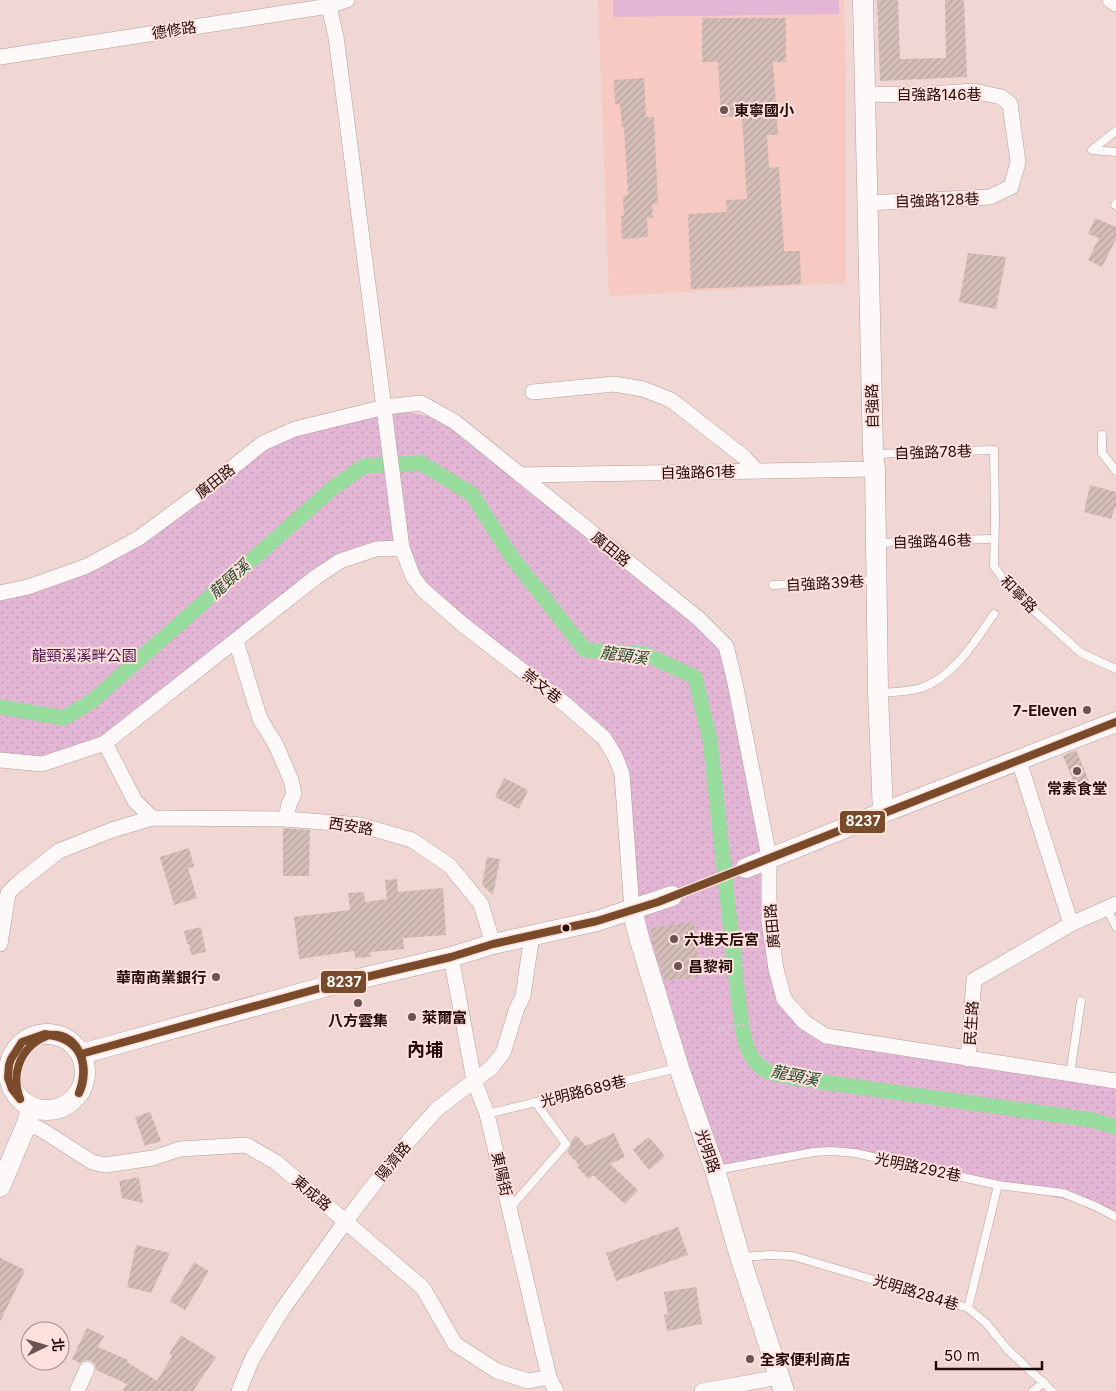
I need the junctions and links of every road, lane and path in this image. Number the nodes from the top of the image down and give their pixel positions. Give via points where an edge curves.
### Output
1 (347, 0) edge
2 (863, 0) edge
3 (1110, 0) edge
4 (1116, 4) edge
5 (329, 6) junction
6 (0, 57) edge
7 (864, 94) junction
8 (1010, 104) joint
9 (1116, 131) edge
10 (1116, 152) edge
11 (867, 203) junction
12 (533, 392) dead end
13 (385, 407) junction
14 (1102, 435) dead end
15 (994, 450) joint
16 (874, 461) junction
17 (756, 471) junction
18 (1116, 472) edge
19 (521, 475) junction
20 (988, 539) dead end
21 (876, 543) junction
22 (402, 548) junction
23 (876, 580) junction
24 (773, 585) dead end
25 (0, 593) edge
26 (994, 614) dead end
27 (236, 641) junction
28 (1116, 669) edge
29 (878, 693) junction
30 (1116, 722) edge
31 (105, 743) junction
32 (0, 760) edge
33 (1019, 761) junction
34 (883, 813) junction
35 (152, 818) junction
36 (286, 819) junction
37 (770, 857) junction
38 (746, 868) dead end
39 (4, 892) edge
40 (672, 896) dead end
41 (1112, 906) edge
42 (632, 910) junction
43 (1071, 924) junction
44 (1116, 927) edge
45 (532, 935) junction
46 (0, 944) edge
47 (493, 944) junction
48 (451, 957) junction
49 (1081, 1001) dead end
50 (757, 1022) dead end
51 (718, 1029) dead end
52 (81, 1054) junction
53 (968, 1058) junction
54 (4, 1064) edge
55 (679, 1068) junction
56 (1070, 1074) junction
57 (474, 1080) junction
58 (1116, 1081) edge
59 (535, 1102) junction
60 (487, 1114) junction
61 (29, 1116) junction
62 (715, 1170) junction
63 (998, 1184) junction
64 (0, 1187) edge
65 (510, 1208) junction
66 (1116, 1218) edge
67 (345, 1222) junction
68 (740, 1257) junction
69 (968, 1308) junction
70 (87, 1369) dead end
71 (549, 1377) junction
72 (1044, 1382) junction
73 (782, 1384) edge
74 (77, 1391) edge
75 (239, 1391) edge
76 (556, 1391) edge
77 (702, 1391) edge
78 (1033, 1391) edge
79 (1052, 1391) edge

1 - 5 street, 德修路
2 - 7 main road, 自強路
3 - 4 street
5 - 6 street, 德修路
5 - 13 street, 崇文巷 via 336,37
7 - 8 street, 自強路146巷 via 974,92 1001,97
7 - 11 main road, 自強路
8 - 11 street, 自強路128巷 via 1018,162 1011,187 990,197
9 - 10 lane via 1092,150
11 - 16 main road, 自強路
12 - 17 street via 614,384 643,389 671,400 744,457
13 - 19 street, 廣田路 via 421,404 455,422
13 - 22 street, 崇文巷
13 - 25 street, 廣田路 via 295,429 262,443 139,538 87,566 28,587
14 - 18 lane via 1102,453
15 - 16 lane, 自強路78巷
15 - 28 lane, 和寧路 via 994,566 1010,589 1081,653
16 - 17 street, 自強路61巷
16 - 21 main road, 自強路
17 - 19 street, 自強路61巷
19 - 37 street, 廣田路 via 699,619 726,646
20 - 21 lane, 自強路46巷
21 - 23 main road, 自強路
22 - 27 street via 376,549 340,561
22 - 42 street, 崇文巷 via 413,577 423,590 565,704 608,744 622,774
23 - 24 lane, 自強路39巷
23 - 29 main road, 自強路
26 - 29 lane via 970,649 942,678 920,688
27 - 31 street
27 - 36 street via 260,719 291,780 294,794
29 - 34 main road, 自強路
30 - 33 main road
31 - 32 street via 42,764
31 - 35 street via 135,801
33 - 34 main road
33 - 43 street
34 - 37 main road
35 - 36 street, 西安路
35 - 39 street, 西安路 via 59,851
36 - 47 street, 西安路 via 360,825 412,840 450,866 481,904
37 - 38 main road
37 - 53 street, 廣田路 via 769,921 776,969 784,999 804,1022 826,1036
39 - 46 street, 西安路
40 - 42 main road
41 - 43 street, 民生路
41 - 44 lane
42 - 45 main road
42 - 55 main road, 光明路
43 - 53 street, 民生路 via 974,980
45 - 47 main road
45 - 57 street, 陽濟路 via 523,996 503,1053 491,1068
47 - 48 main road
48 - 52 main road via 324,987
48 - 57 street, 東陽街
49 - 56 lane
50 - 51 path
52 - 54 main road via 72,1043 48,1033 22,1042
52 - 61 main road via 85,1078 75,1099 65,1106
53 - 56 street, 民生路
54 - 61 main road via 13,1090
55 - 59 lane, 光明路689巷
55 - 62 main road, 光明路
56 - 58 street, 民生路
57 - 60 street, 東陽街
57 - 67 street, 陽濟路 via 438,1109 398,1153
59 - 60 lane, 光明路689巷
59 - 65 lane via 566,1144
60 - 65 street, 東陽街
61 - 64 main road
61 - 67 street, 東成路 via 42,1130 92,1162 105,1165 153,1158 180,1149 246,1145 276,1162
62 - 63 lane, 光明路292巷 via 832,1151 855,1153
62 - 68 main road, 光明路
63 - 66 lane, 光明路292巷 via 1063,1193
63 - 69 lane, 光明路284巷
65 - 71 street, 東陽街
67 - 71 street, 東成路 via 423,1288 455,1344 497,1371 528,1381
67 - 75 street, 陽濟路 via 282,1310 252,1359
68 - 69 lane, 光明路284巷 via 793,1256
68 - 73 main road, 光明路
69 - 72 lane
70 - 74 street
71 - 76 street, 東陽街
72 - 78 lane
72 - 79 lane
73 - 77 street

